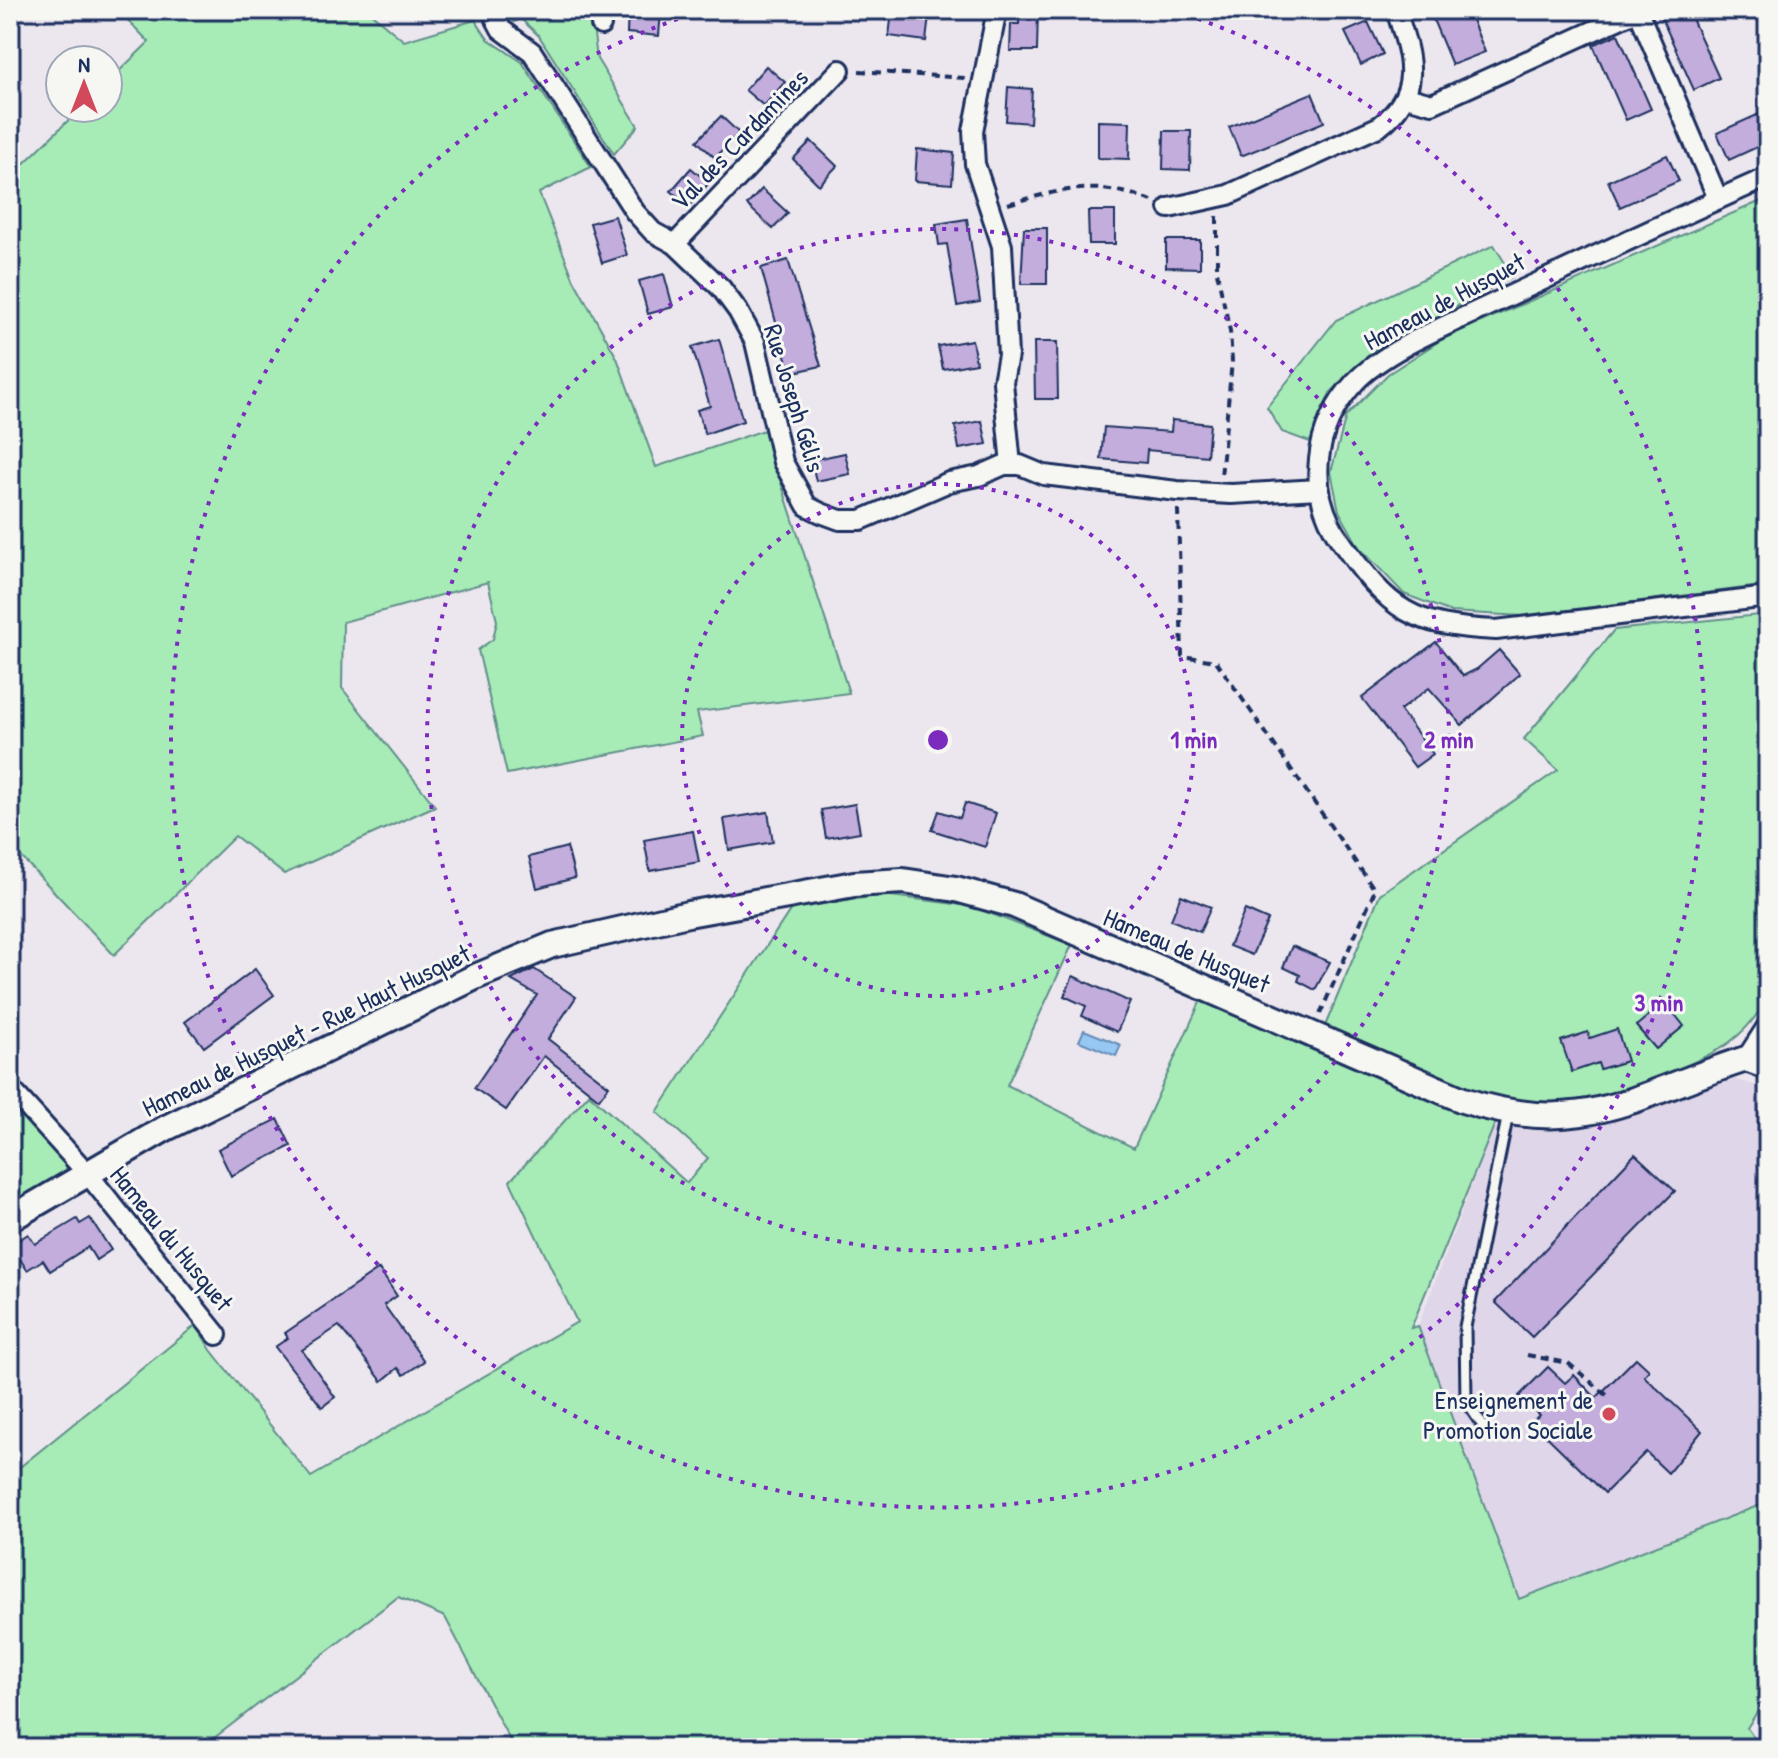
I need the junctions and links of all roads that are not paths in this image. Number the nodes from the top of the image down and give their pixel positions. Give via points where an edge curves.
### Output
1 (997, 10) edge
2 (1396, 10) edge
3 (1639, 10) edge
4 (491, 12) edge
5 (840, 70) road end
6 (1406, 97) junction
7 (1768, 177) edge
8 (1718, 199) junction
9 (1169, 208) road end
10 (675, 244) junction
11 (1011, 465) junction
12 (1319, 489) junction
13 (1768, 597) edge
14 (552, 945) joint
15 (1768, 1025) edge
16 (1757, 1063) edge
17 (10, 1088) edge
18 (1508, 1114) junction
19 (87, 1173) junction
20 (10, 1219) edge
21 (217, 1335) dead end
22 (1483, 1426) dead end

1 - 11 street via 973,131 975,164 1002,246 1008,355 1003,382
2 - 6 street via 1411,66
3 - 6 street via 1432,104
3 - 8 street
4 - 10 street, Rue Joseph Gélis via 501,29 532,52 635,212 653,232
5 - 10 street, Val des Cardamines
6 - 9 street via 1398,112 1380,126 1217,197
7 - 8 street, Hameau de Husquet
8 - 12 street, Hameau de Husquet via 1434,333 1357,380 1319,443
10 - 11 street, Rue Joseph Gélis via 721,288 755,342 783,462 807,506 840,520 861,520 949,482
11 - 12 street via 1044,475 1177,491
12 - 13 street, Hameau de Husquet via 1333,531 1381,595 1414,617 1455,628 1496,630
14 - 18 street, Hameau de Husquet via 854,884 903,881 956,889 1014,905 1463,1100
14 - 19 street, Hameau de Husquet - Rue Haut Husquet via 475,977 166,1128
15 - 16 street, Hameau de Husquet
16 - 18 street, Hameau de Husquet via 1600,1111 1540,1118
17 - 19 street, Hameau du Husquet
18 - 22 lane via 1465,1327 1466,1401
19 - 20 street, Hameau de Husquet - Rue Haut Husquet
19 - 21 street, Hameau du Husquet

